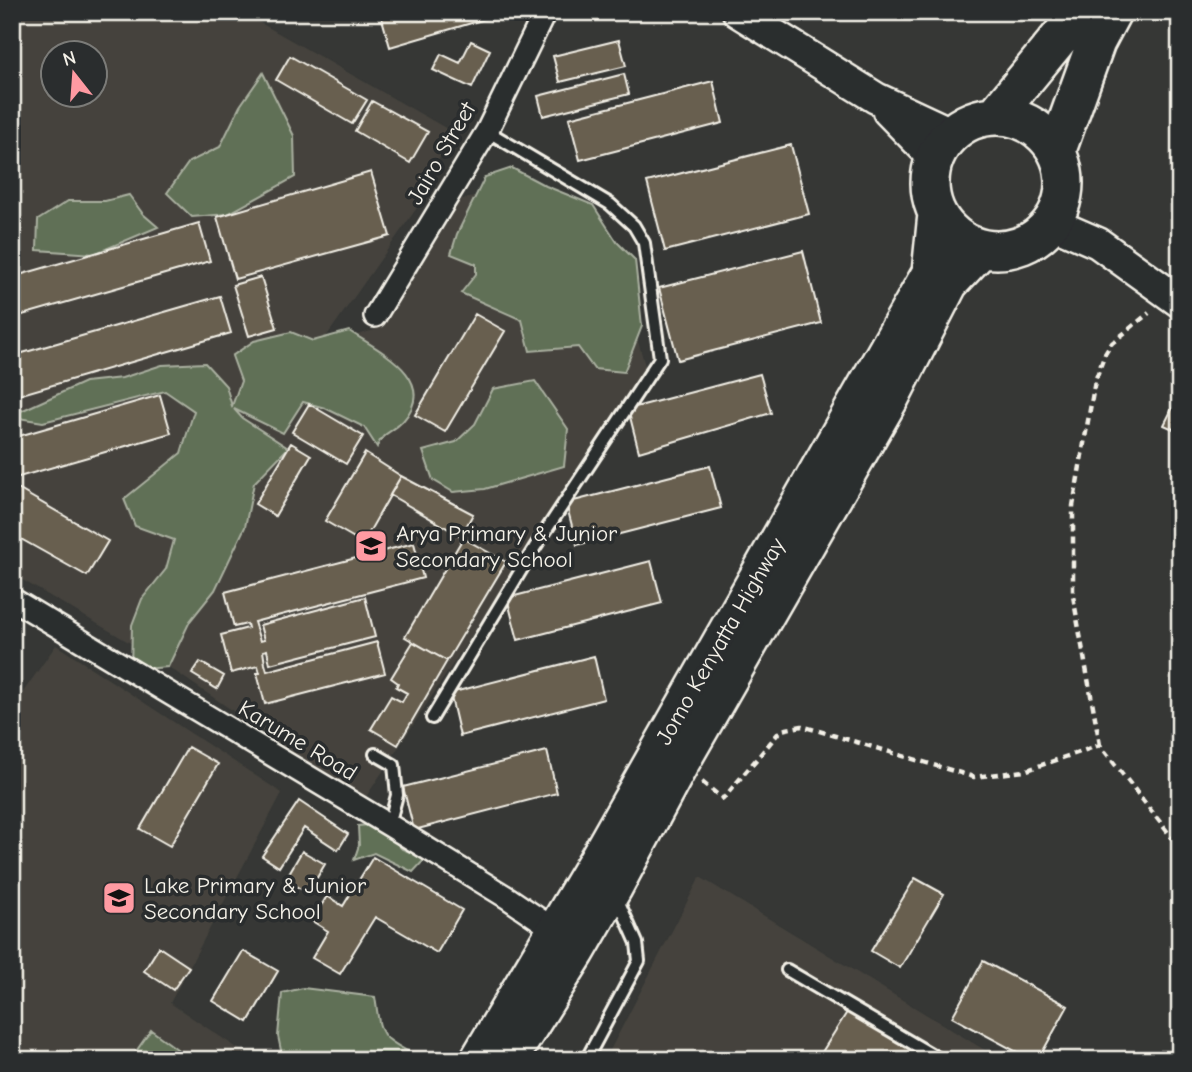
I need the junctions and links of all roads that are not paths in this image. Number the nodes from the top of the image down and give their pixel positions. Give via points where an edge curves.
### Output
1 (545, 12) edge
2 (738, 12) edge
3 (1078, 12) edge
4 (1112, 12) edge
5 (995, 116) junction
6 (487, 131) junction
7 (942, 145) junction
8 (1057, 150) junction
9 (1057, 213) junction
10 (937, 214) junction
11 (981, 249) junction
12 (1174, 298) edge
13 (375, 316) dead end
14 (12, 599) edge
15 (432, 718) dead end
16 (374, 754) dead end
17 (389, 825) junction
18 (613, 888) junction
19 (555, 930) junction
20 (787, 970) dead end
21 (479, 1060) edge
22 (508, 1060) edge
23 (586, 1060) edge
24 (941, 1060) edge

1 - 6 street, Jairo Street
2 - 7 main road
3 - 5 highway
4 - 8 highway via 1096,42
5 - 7 highway via 976,119
5 - 8 highway via 1032,125
6 - 13 street, Jairo Street
6 - 15 lane via 610,204 634,226 644,243 660,358 536,547
7 - 10 highway, Jomo Kenyatta Highway via 930,176 930,196
8 - 9 highway via 1065,190
9 - 11 highway, Jomo Kenyatta Highway via 1036,239 1019,248
9 - 12 main road
10 - 11 highway, Jomo Kenyatta Highway via 962,242
10 - 19 highway, Jomo Kenyatta Highway via 931,273
11 - 18 highway, Jomo Kenyatta Highway via 949,283 891,396
14 - 17 street, Karume Road
16 - 17 lane via 394,765 397,795
17 - 19 street, Karume Road
18 - 22 highway, Jomo Kenyatta Highway
18 - 23 lane via 637,943 639,961
19 - 21 highway, Jomo Kenyatta Highway
20 - 24 lane

